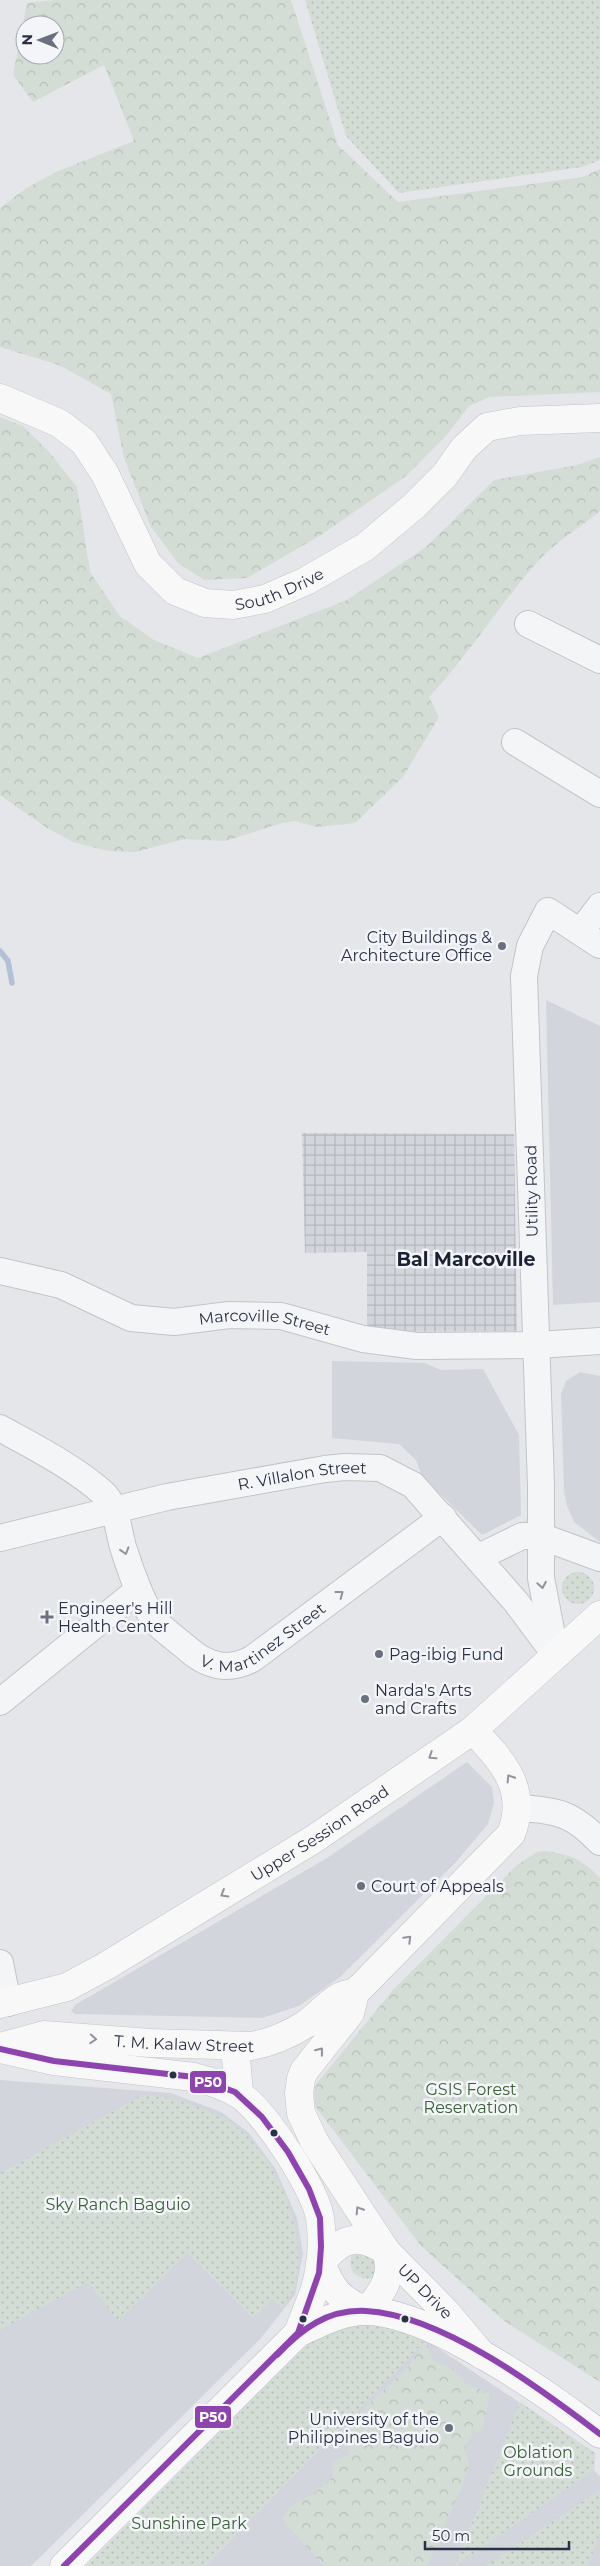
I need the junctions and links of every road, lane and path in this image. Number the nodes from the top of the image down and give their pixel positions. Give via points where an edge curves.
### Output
1 (0, 398) edge
2 (600, 418) edge
3 (528, 624) dead end
4 (600, 660) edge
5 (514, 742) dead end
6 (600, 794) edge
7 (600, 906) edge
8 (591, 938) edge
9 (0, 1271) edge
10 (600, 1341) edge
11 (537, 1345) junction
12 (0, 1428) edge
13 (114, 1511) junction
14 (442, 1518) junction
15 (540, 1536) junction
16 (0, 1538) edge
17 (479, 1557) junction
18 (600, 1558) edge
19 (138, 1590) junction
20 (600, 1615) edge
21 (556, 1656) junction
22 (0, 1702) edge
23 (482, 1722) junction
24 (519, 1808) junction
25 (600, 1842) edge
26 (0, 1963) edge
27 (67, 1987) junction
28 (355, 1994) junction
29 (4, 2003) edge
30 (44, 2035) junction
31 (235, 2046) junction
32 (0, 2048) edge
33 (54, 2062) junction
34 (299, 2093) junction
35 (239, 2094) junction
36 (263, 2117) junction
37 (386, 2251) junction
38 (320, 2263) junction
39 (366, 2311) junction
40 (298, 2333) junction
41 (484, 2356) junction
42 (600, 2434) edge
43 (64, 2566) edge

1 - 2 main road, South Drive via 59,423 84,442 105,474 148,564 175,591 205,603 233,605 265,599 306,581 365,547 414,506 445,475 464,448 487,427 520,421
3 - 4 street
5 - 6 street
7 - 8 street
8 - 11 street, Utility Road via 548,911 530,946 524,976
9 - 11 street, Marcoville Street via 61,1285 131,1318 174,1322 264,1314 300,1320 382,1343 417,1346
10 - 11 street, Marcoville Street
11 - 15 street, Utility Road
12 - 13 street via 80,1476 104,1494
13 - 14 street, R. Villalon Street via 168,1497 268,1479 345,1467 369,1467 380,1468 413,1485
13 - 16 street, R. Villalon Street
13 -> 19 street, V. Martinez Street
14 - 17 street, R. Villalon Street
19 -> 14 street, V. Martinez Street via 156,1622 196,1656 212,1664 240,1665
15 - 17 street via 522,1536
15 - 18 street
15 -> 21 street, Utility Road via 541,1578
17 - 21 street, R. Villalon Street
19 - 22 street
20 - 21 main road, Upper Session Road
21 - 23 main road, Upper Session Road
24 -> 23 main road via 514,1785 492,1751
23 -> 27 main road, Upper Session Road via 314,1839
24 - 25 street via 566,1814 583,1824
28 -> 24 main road, T. M. Kalaw Street via 499,1848 511,1834
26 - 29 street
27 - 29 main road, Upper Session Road
27 - 30 main road via 48,2012
28 - 31 main road, T. M. Kalaw Street via 342,1994 306,2024 267,2043
34 -> 28 main road, T. M. Kalaw Street via 304,2071 350,2013
30 -> 31 main road, T. M. Kalaw Street
30 - 32 main road, T. M. Kalaw Street
30 - 33 main road
31 - 35 main road
32 - 33 main road, T. M. Kalaw Street
33 - 35 main road, T. M. Kalaw Street via 194,2077 215,2082
34 - 36 main road
37 -> 34 main road, T. M. Kalaw Street via 314,2141 301,2113
35 - 36 main road, T. M. Kalaw Street
36 - 38 main road, T. M. Kalaw Street via 291,2157 314,2200 320,2218
37 - 38 main road via 365,2240 355,2239 332,2249
37 - 39 main road via 390,2264 388,2278 382,2294
37 - 41 main road, UP Drive
38 - 39 main road via 330,2286 342,2299
38 - 40 main road, T. M. Kalaw Street
39 - 40 main road, UP Drive via 332,2317
39 - 41 main road, UP Drive via 404,2318 425,2326
40 - 43 main road
41 - 42 main road, UP Drive

